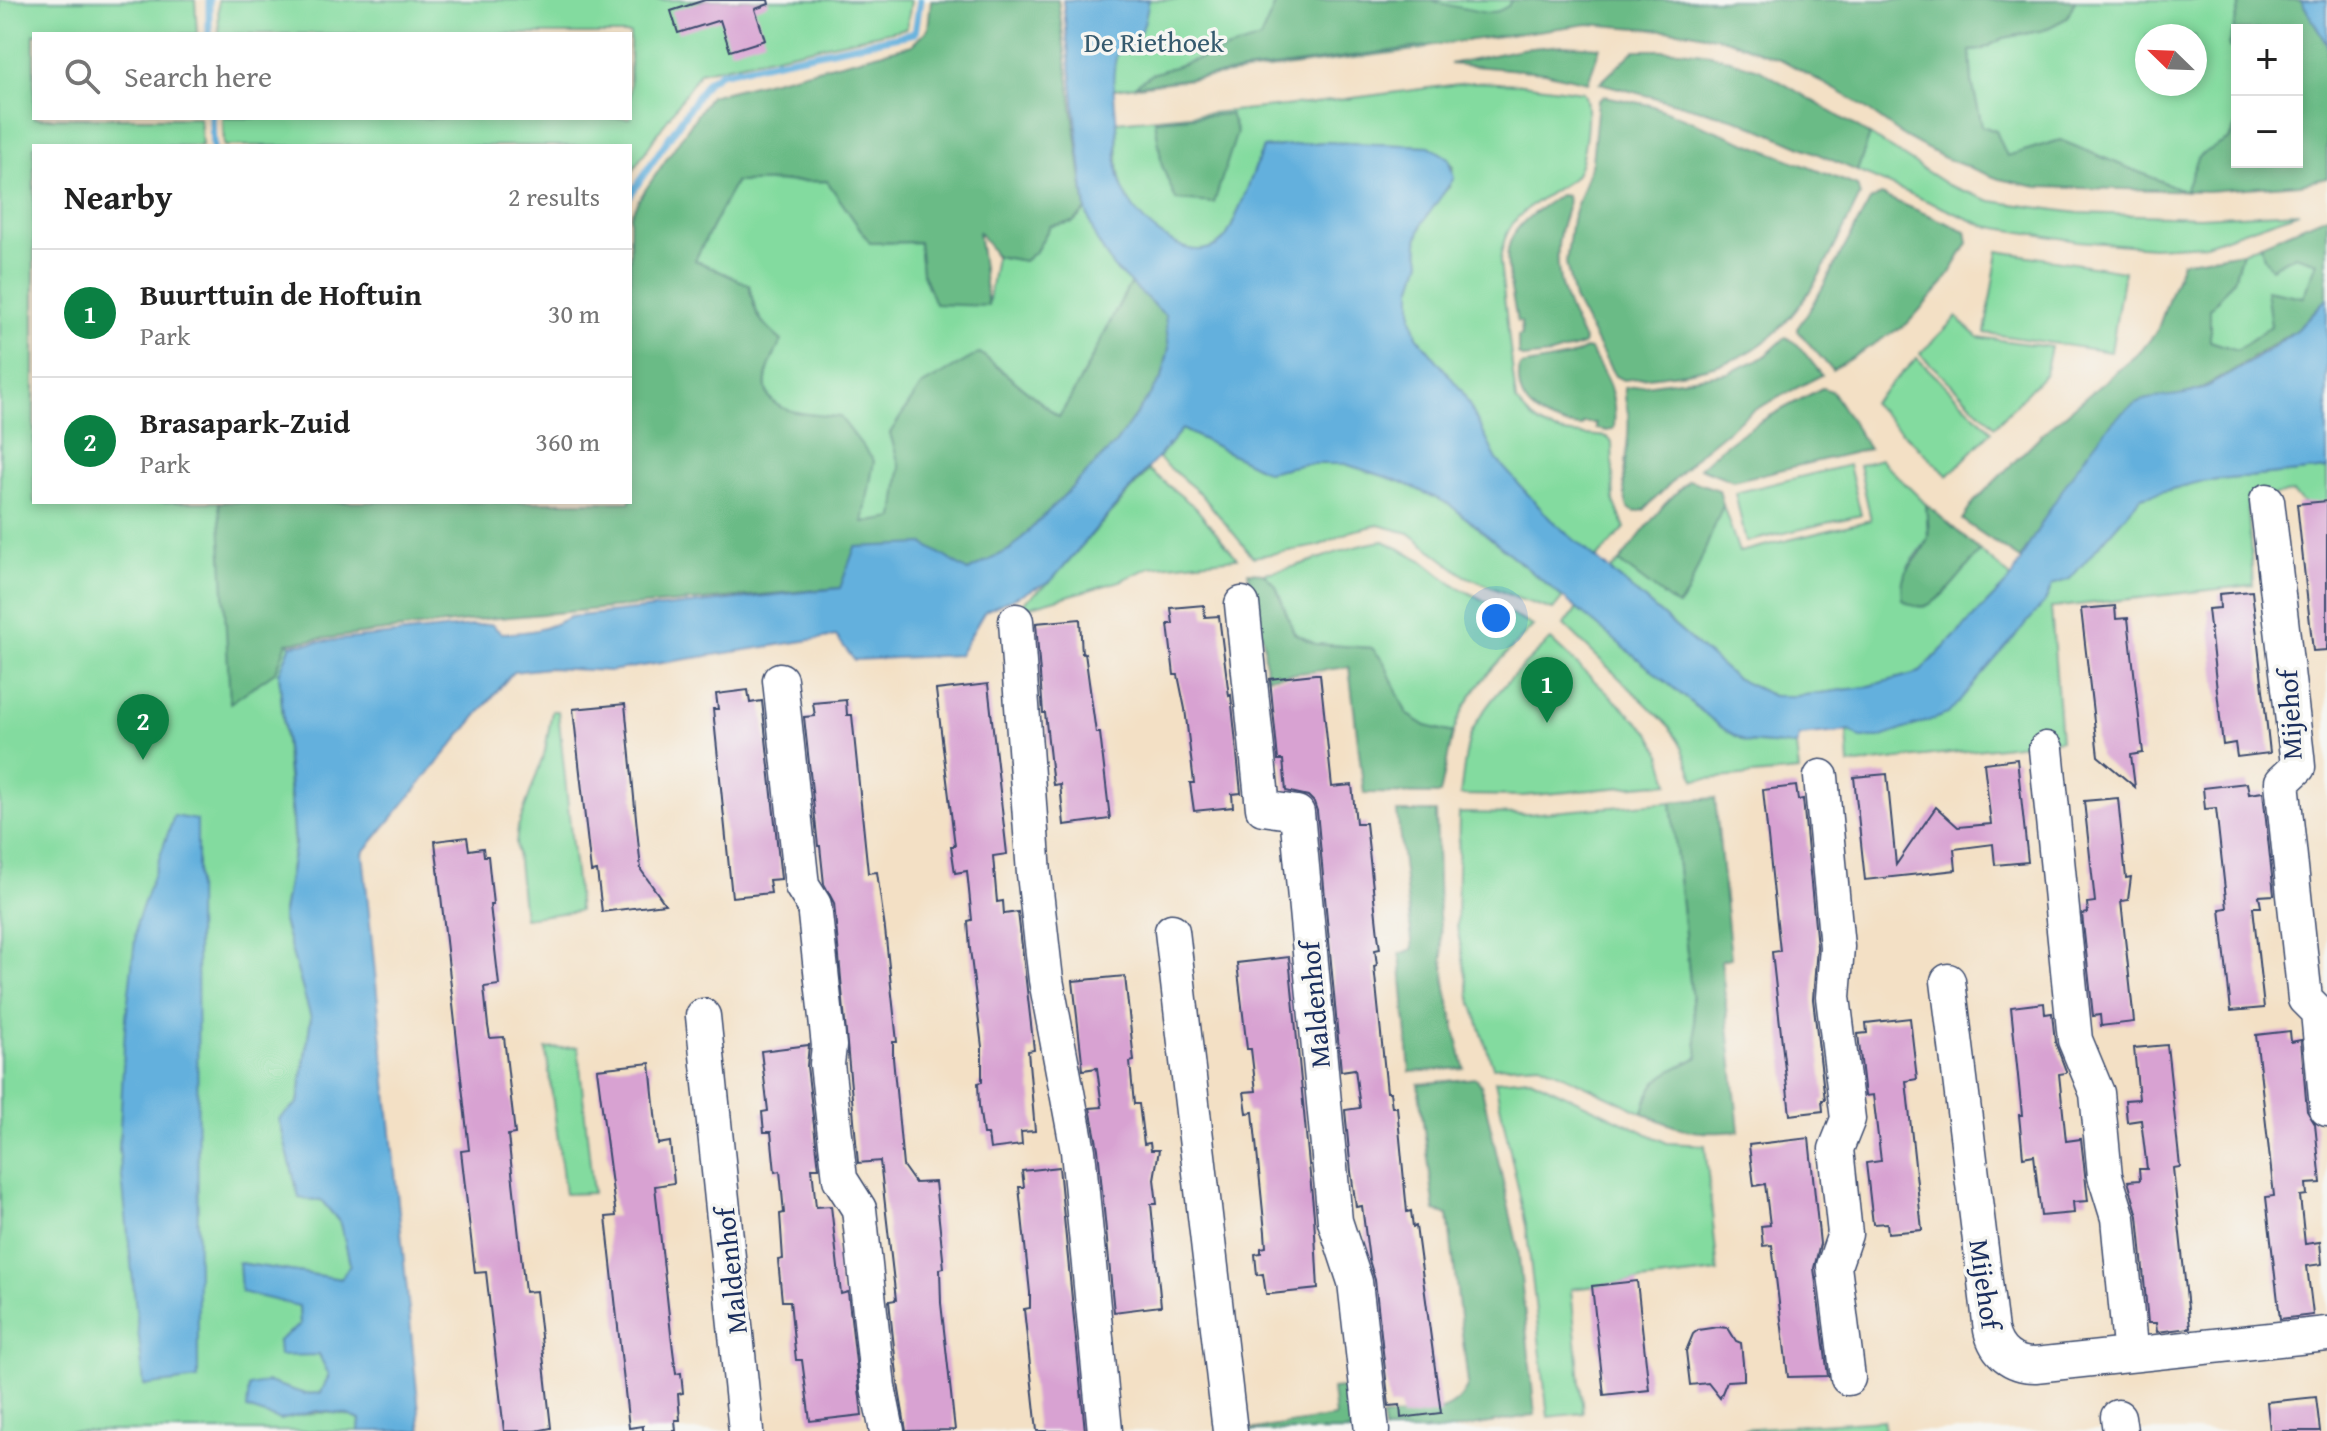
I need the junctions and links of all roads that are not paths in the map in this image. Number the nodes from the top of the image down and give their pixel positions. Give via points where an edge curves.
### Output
1 (2267, 501) dead end
2 (1242, 604) dead end
3 (1016, 621) dead end
4 (780, 680) dead end
5 (2046, 749) dead end
6 (1821, 777) dead end
7 (1172, 931) dead end
8 (1948, 981) dead end
9 (703, 1016) dead end
10 (2327, 1109) edge
11 (2327, 1334) edge
12 (2129, 1337) dead end
13 (1848, 1378) dead end
14 (746, 1431) edge
15 (887, 1431) edge
16 (1105, 1431) edge
17 (1230, 1431) edge
18 (1372, 1431) edge

1 - 10 street, Mijehof via 2298,767 2282,782 2305,999 2318,1012
2 - 18 street, Maldenhof via 1263,808 1297,813 1335,1221 1355,1282
3 - 16 street via 1041,935 1078,1151
4 - 15 street via 802,886 814,905 840,1179 859,1209
5 - 12 street via 2075,1040 2097,1093 2105,1176 2118,1218
6 - 13 street via 1837,947 1833,997 1848,1119 1836,1149 1845,1234 1834,1266
7 - 17 street
8 - 11 street, Mijehof via 1991,1330 2006,1357 2035,1365
9 - 14 street, Maldenhof

